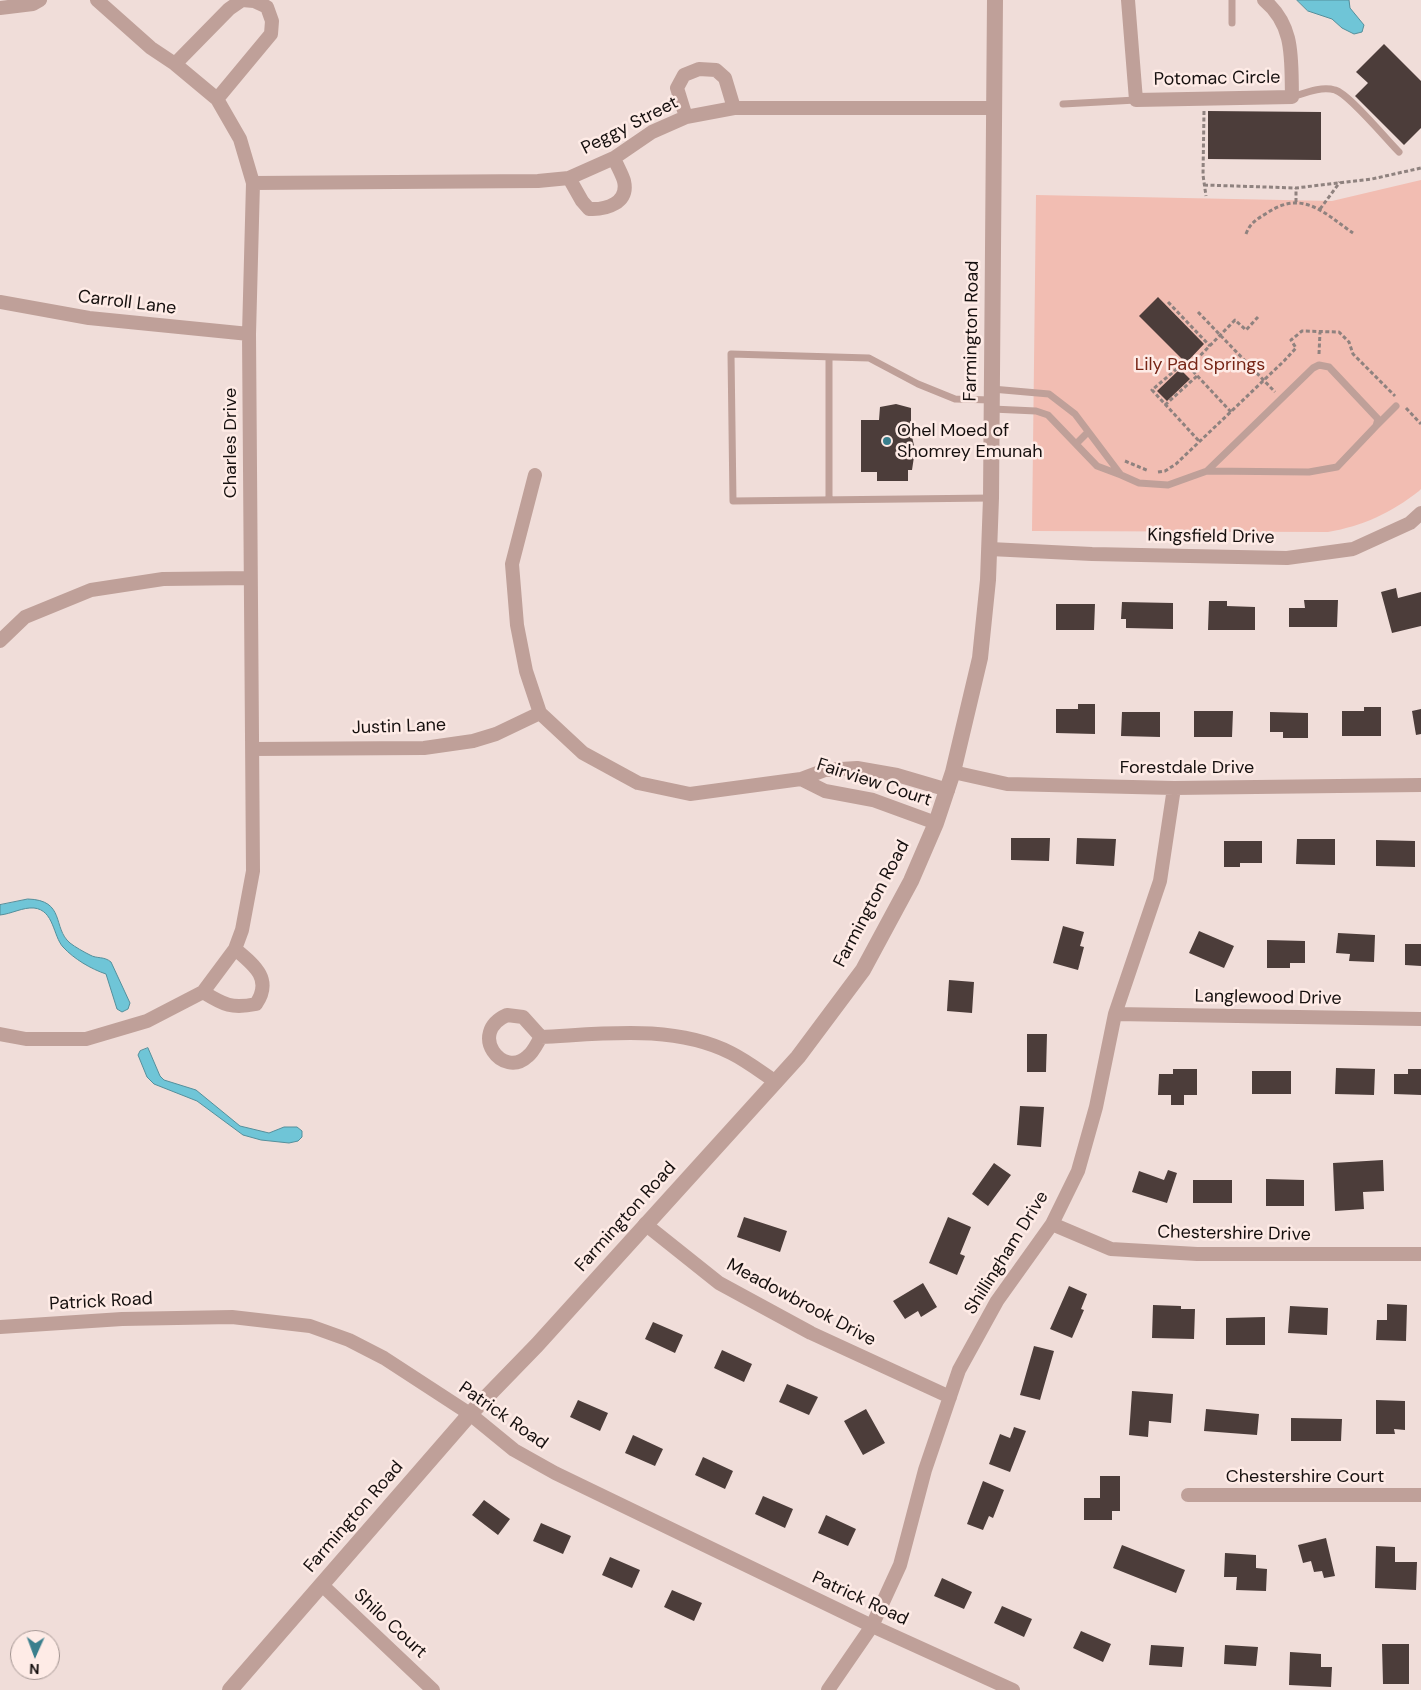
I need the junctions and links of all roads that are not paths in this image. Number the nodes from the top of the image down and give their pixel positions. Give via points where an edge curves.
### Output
1 (40, 0) edge
2 (97, 0) edge
3 (242, 0) edge
4 (995, 0) edge
5 (1128, 0) edge
6 (1232, 0) edge
7 (1264, 0) edge
8 (0, 8) edge
9 (1232, 23) dead end
10 (175, 64) junction
11 (1292, 96) junction
12 (217, 99) junction
13 (1136, 100) junction
14 (1063, 104) dead end
15 (734, 108) junction
16 (995, 108) junction
17 (686, 117) junction
18 (1399, 152) dead end
19 (614, 158) junction
20 (569, 178) junction
21 (253, 183) junction
22 (0, 302) edge
23 (249, 334) junction
24 (829, 357) junction
25 (992, 399) junction
26 (1396, 406) dead end
27 (1376, 426) junction
28 (1088, 432) junction
29 (1077, 443) junction
30 (1207, 471) junction
31 (535, 475) dead end
32 (1121, 475) junction
33 (991, 498) junction
34 (828, 499) junction
35 (1421, 514) edge
36 (990, 549) junction
37 (250, 578) junction
38 (0, 641) edge
39 (540, 712) junction
40 (253, 749) junction
41 (954, 772) junction
42 (801, 779) junction
43 (1421, 786) edge
44 (1174, 788) junction
45 (948, 790) junction
46 (936, 823) junction
47 (235, 949) junction
48 (203, 992) junction
49 (1115, 1014) junction
50 (1421, 1019) edge
51 (0, 1034) edge
52 (541, 1036) dead end
53 (776, 1082) junction
54 (645, 1224) junction
55 (1052, 1224) junction
56 (1421, 1254) edge
57 (0, 1327) edge
58 (950, 1397) junction
59 (470, 1414) junction
60 (1421, 1495) edge
61 (1188, 1496) dead end
62 (322, 1585) junction
63 (872, 1626) junction
64 (230, 1690) edge
65 (433, 1690) edge
66 (828, 1690) edge
67 (1013, 1690) edge

1 - 8 street via 33,4
2 - 10 street, Charles Drive via 151,48
3 - 10 street
3 - 12 street via 267,7 272,34
4 - 16 street, Farmington Road
5 - 13 street, Potomac Circle
6 - 9 lane
7 - 11 street, Potomac Circle via 1277,11 1287,29
10 - 12 street, Charles Drive
11 - 13 street, Potomac Circle
11 - 18 lane via 1320,89 1336,90
12 - 21 street, Charles Drive via 240,139
13 - 14 lane
15 - 16 street, Peggy Street
15 - 17 street, Peggy Street
15 - 17 street via 726,78 716,70 699,69 684,75 677,88
16 - 25 street, Farmington Road
17 - 19 street, Peggy Street via 652,132
19 - 20 street, Peggy Street
19 - 20 street via 624,182 623,195 615,205 602,210 589,209
20 - 21 street, Peggy Street via 538,181
21 - 23 street, Charles Drive
22 - 23 street, Carroll Lane via 90,318
23 - 37 street, Charles Drive
24 - 25 lane via 869,358 955,399
24 - 34 lane
24 - 34 lane via 731,354 734,501
25 - 28 lane via 1049,394 1075,414
25 - 29 lane via 1048,415
25 - 33 street, Farmington Road
26 - 27 lane
27 - 30 lane via 1337,467 1309,472
27 - 30 lane via 1376,415 1329,367 1319,365
28 - 29 lane
28 - 32 lane
29 - 32 lane via 1098,466
30 - 32 lane via 1168,485 1139,483
31 - 39 street, Fairview Court via 512,564 524,662
33 - 34 lane
33 - 36 street, Farmington Road
35 - 36 street, Kingsfield Drive via 1410,524 1353,549 1286,558
36 - 41 street, Farmington Road via 980,658
37 - 38 street via 163,579 91,590 25,618
37 - 40 street, Charles Drive
39 - 40 street, Justin Lane via 496,734 424,748
39 - 42 street, Fairview Court via 583,753 638,783 690,794
40 - 47 street, Charles Drive via 253,871 242,930
41 - 44 street, Forestdale Drive via 1007,784
41 - 45 street, Farmington Road
42 - 45 street, Fairview Court via 825,770 857,768 897,775
42 - 46 street, Fairview Court via 825,791 873,800
43 - 44 street, Forestdale Drive
44 - 49 street, Shillingham Drive via 1160,880
45 - 46 street, Farmington Road
46 - 53 street, Farmington Road via 911,881 863,970
47 - 48 street, Charles Drive
47 - 48 street via 262,977 264,993 256,1004 237,1008
48 - 51 street, Charles Drive via 147,1021 86,1039 26,1039
49 - 50 street, Langlewood Drive
49 - 55 street, Shillingham Drive via 1096,1107 1078,1171
52 - 53 street via 638,1033 689,1038 730,1052
53 - 54 street, Farmington Road
54 - 58 street, Meadowbrook Drive via 719,1283 811,1333
54 - 59 street, Farmington Road via 537,1345
55 - 56 street, Chestershire Drive via 1111,1249 1196,1254
55 - 58 street, Shillingham Drive via 997,1301 959,1370
57 - 59 street, Patrick Road via 122,1318 232,1316 310,1326 349,1340 384,1358
58 - 63 street, Shillingham Drive via 925,1470 900,1566
59 - 62 street, Farmington Road
59 - 63 street, Patrick Road via 514,1450 555,1473
60 - 61 street, Chestershire Court
62 - 64 street, Farmington Road
62 - 65 street, Shilo Court
63 - 66 street, Shillingham Drive
63 - 67 street, Patrick Road

